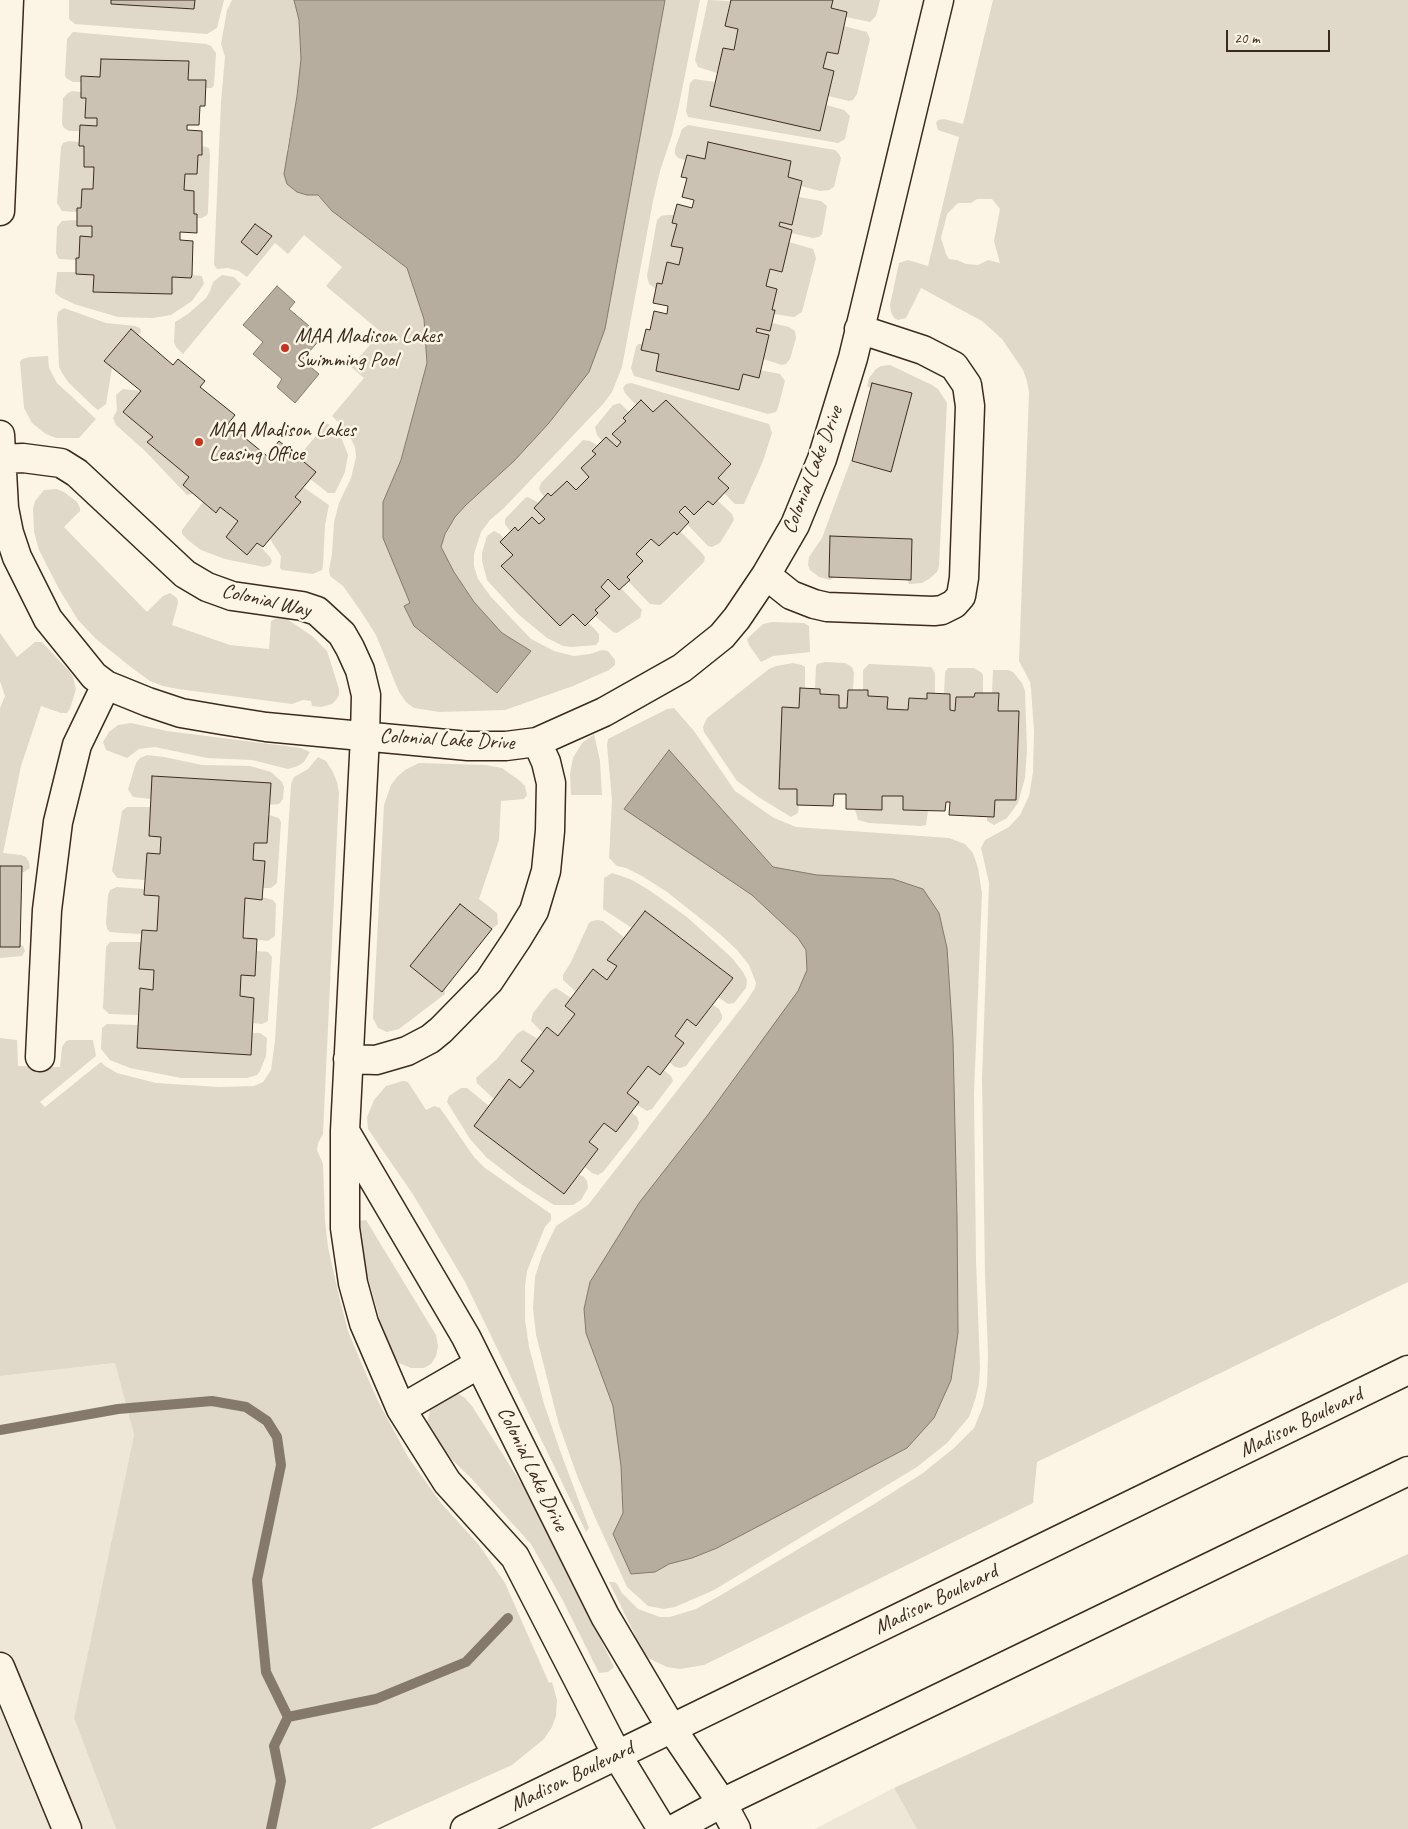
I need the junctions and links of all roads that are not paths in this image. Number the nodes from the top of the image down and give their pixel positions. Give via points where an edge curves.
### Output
1 (9, 0) edge
2 (939, 0) edge
3 (1, 165) edge
4 (0, 211) edge
5 (859, 329) junction
6 (0, 447) edge
7 (766, 575) junction
8 (106, 685) junction
9 (365, 736) junction
10 (537, 742) junction
11 (40, 1057) dead end
12 (348, 1059) junction
13 (345, 1131) junction
14 (479, 1364) junction
15 (1408, 1370) edge
16 (401, 1409) junction
17 (1408, 1471) edge
18 (0, 1667) edge
19 (672, 1728) junction
20 (617, 1755) junction
21 (722, 1804) junction
22 (67, 1829) edge
23 (465, 1829) edge
24 (662, 1829) edge
25 (674, 1829) edge
26 (736, 1829) edge

1 - 3 street
2 - 5 street, Colonial Lake Drive
3 - 4 street
5 - 7 street, Colonial Lake Drive via 822,459 795,525
5 - 7 street via 923,350 954,366 966,385 970,406 963,591 954,604 934,611 828,607 791,595
6 - 8 street, Colonial Lake Drive via 4,508 17,557 48,619 94,676
6 - 9 street, Colonial Way via 23,458 61,463 76,473 185,574 208,587 232,596 317,611 342,634 360,670 366,695
7 - 10 street, Colonial Lake Drive via 722,636 682,668 604,712
8 - 9 street, Colonial Lake Drive via 181,713 266,727
8 - 11 street via 78,745 58,822 48,910
9 - 10 street, Colonial Lake Drive via 468,746
9 - 12 street, Colonial Lake Drive
10 - 12 street via 551,783 546,871 534,911 489,982 441,1030 408,1051 376,1060
12 - 13 street, Colonial Lake Drive
13 - 14 street, Colonial Lake Drive
13 - 16 street, Colonial Lake Drive via 345,1228 353,1283 364,1323
14 - 16 street
14 - 19 street, Colonial Lake Drive via 605,1616
15 - 19 street, Madison Boulevard
16 - 20 street, Colonial Lake Drive via 446,1482 515,1557
17 - 21 street
18 - 22 street
19 - 20 street, Madison Boulevard
19 - 21 street, Colonial Lake Drive
20 - 23 street, Madison Boulevard
20 - 24 street, Colonial Lake Drive
21 - 25 street
21 - 26 street, Colonial Lake Drive

